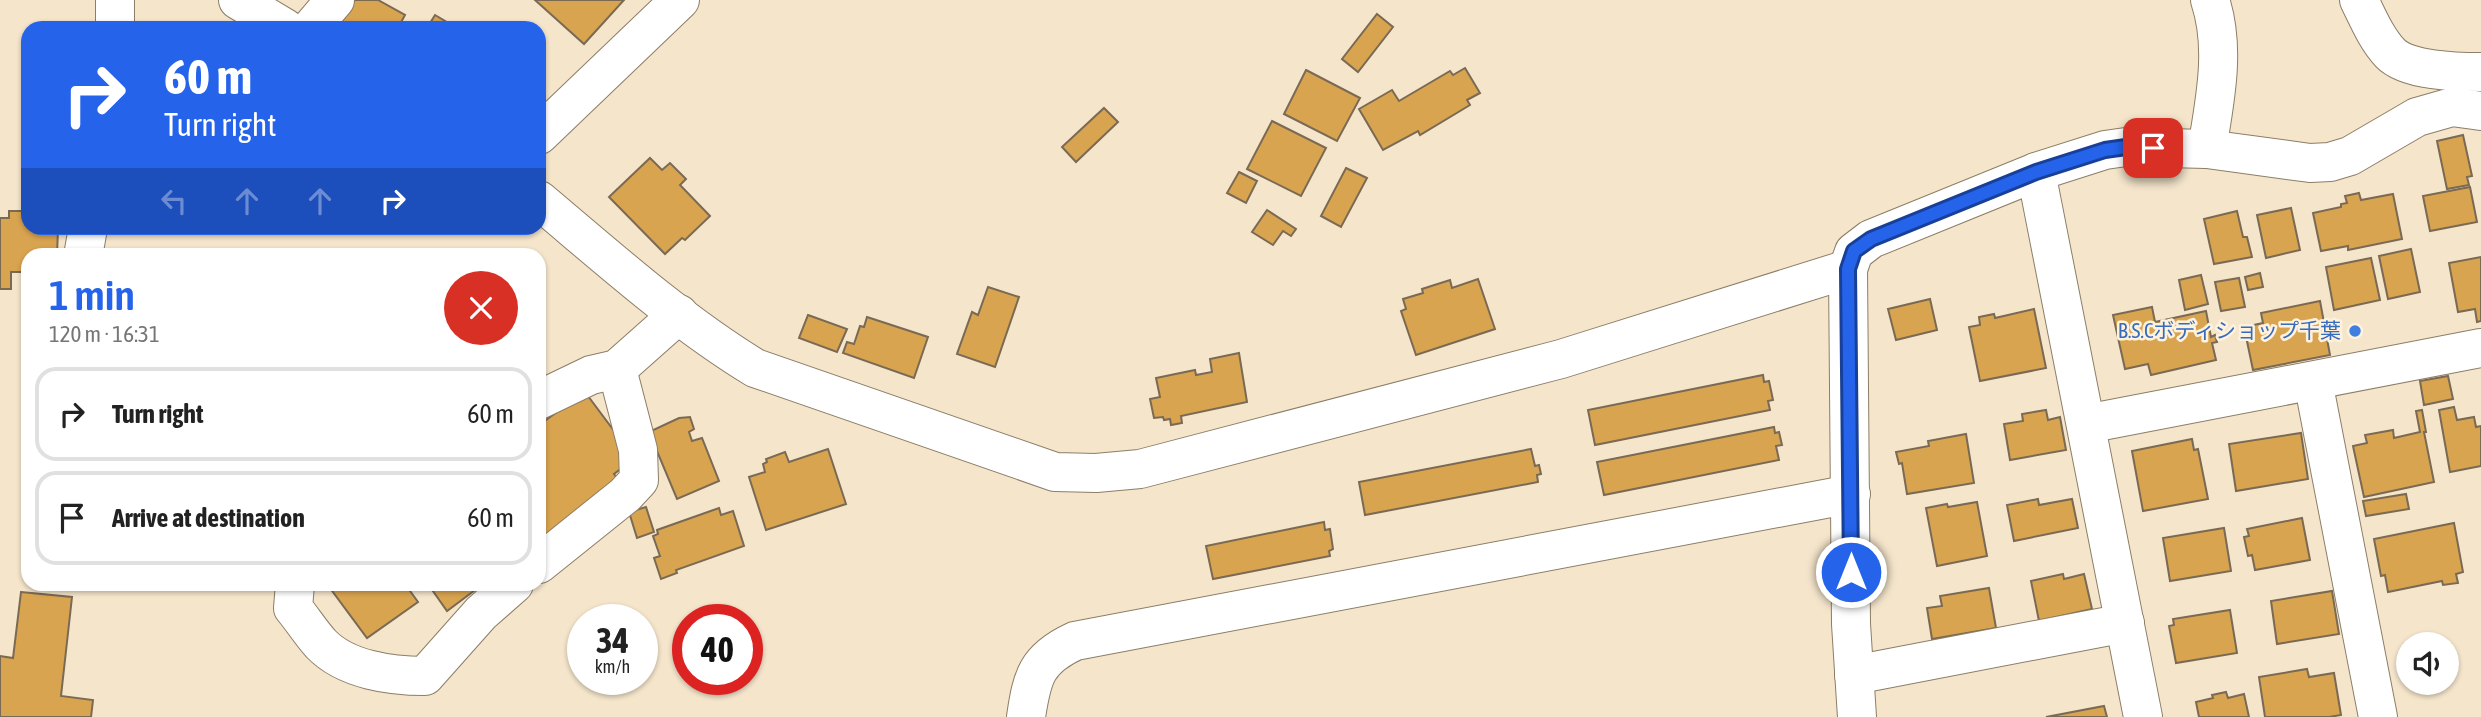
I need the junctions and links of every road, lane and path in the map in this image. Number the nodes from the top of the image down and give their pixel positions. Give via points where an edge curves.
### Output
1 (115, 0) edge
2 (238, 0) edge
3 (335, 0) edge
4 (680, 0) edge
5 (2210, 0) edge
6 (2359, 0) edge
7 (115, 21) edge
8 (273, 21) edge
9 (317, 21) edge
10 (2481, 72) edge
11 (2481, 111) edge
12 (546, 128) edge
13 (2207, 149) junction
14 (2036, 172) junction
15 (546, 206) edge
16 (1848, 269) junction
17 (679, 314) junction
18 (2481, 348) edge
19 (617, 369) junction
20 (2314, 381) junction
21 (546, 397) edge
22 (2086, 424) junction
23 (1851, 494) junction
24 (546, 558) edge
25 (294, 591) edge
26 (506, 591) edge
27 (2125, 623) junction
28 (1854, 675) junction
29 (1026, 717) edge
30 (1857, 717) edge
31 (2143, 717) edge
32 (2378, 717) edge

1 - 7 street
2 - 8 street
3 - 9 street
4 - 12 street
5 - 13 street via 2219,50
6 - 10 street via 2392,55 2434,69
11 - 13 street via 2452,107 2417,117 2350,156 2330,162
13 - 14 street via 2126,147
14 - 16 street via 1871,239 1854,251
14 - 22 street
15 - 17 street
16 - 17 street via 1562,359 1140,469 1096,473 1055,471 755,368
16 - 23 street
17 - 19 street
18 - 20 street
19 - 21 street
19 - 24 street via 638,450 639,480
20 - 22 street
20 - 32 street
22 - 27 street
23 - 28 street
23 - 29 street via 1075,641 1044,661 1030,689
25 - 26 street via 293,608 323,645 350,663 401,676 425,676
27 - 28 street
27 - 31 street
28 - 30 street

